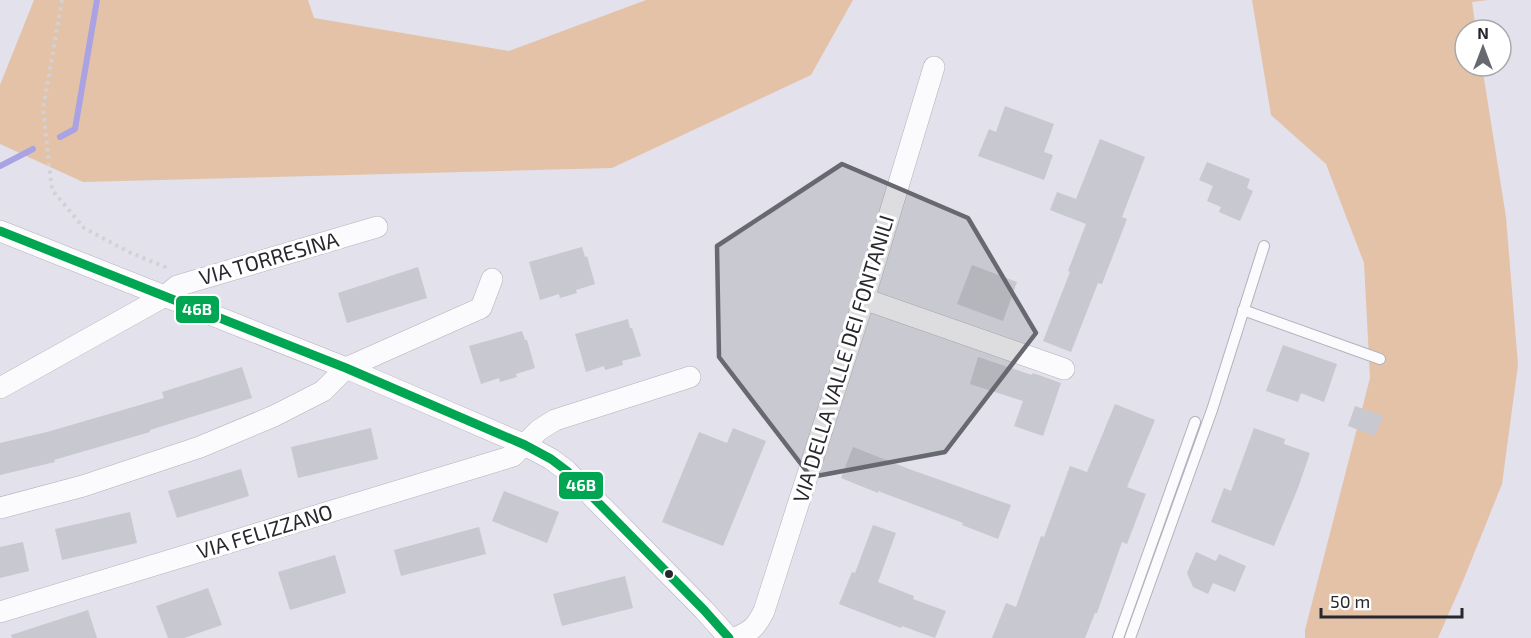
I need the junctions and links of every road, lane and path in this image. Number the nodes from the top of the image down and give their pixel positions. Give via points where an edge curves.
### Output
1 (62, 0) edge
2 (934, 67) dead end
3 (377, 227) dead end
4 (0, 231) edge
5 (1264, 246) dead end
6 (492, 279) dead end
7 (171, 291) junction
8 (864, 299) junction
9 (1243, 310) junction
10 (1380, 359) dead end
11 (346, 368) junction
12 (1064, 369) dead end
13 (690, 377) dead end
14 (0, 388) edge
15 (1195, 422) dead end
16 (525, 445) junction
17 (0, 508) edge
18 (0, 612) edge
19 (729, 638) edge
20 (735, 638) edge
21 (1118, 638) edge
22 (1130, 638) edge

1 - 7 path via 43,109 52,190 84,228 165,267
2 - 8 street, VIA DELLA VALLE DEI FONTANILI
3 - 7 street, VIA TORRESINA
4 - 7 street, VIA TORRESINA
5 - 9 lane
6 - 11 street via 481,308
7 - 11 street, VIA TORRESINA
7 - 14 street, VIA TORRESINA
8 - 12 street
8 - 20 street, VIA DELLA VALLE DEI FONTANILI via 764,611 755,627
9 - 10 lane
9 - 22 lane via 1212,410
11 - 16 street, VIA TORRESINA
11 - 17 street via 323,391 200,447 83,486
13 - 16 street, VIA FELIZZANO via 555,420
15 - 21 lane
16 - 18 street, VIA FELIZZANO via 513,456 494,463
16 - 19 street, VIA TORRESINA via 572,476

